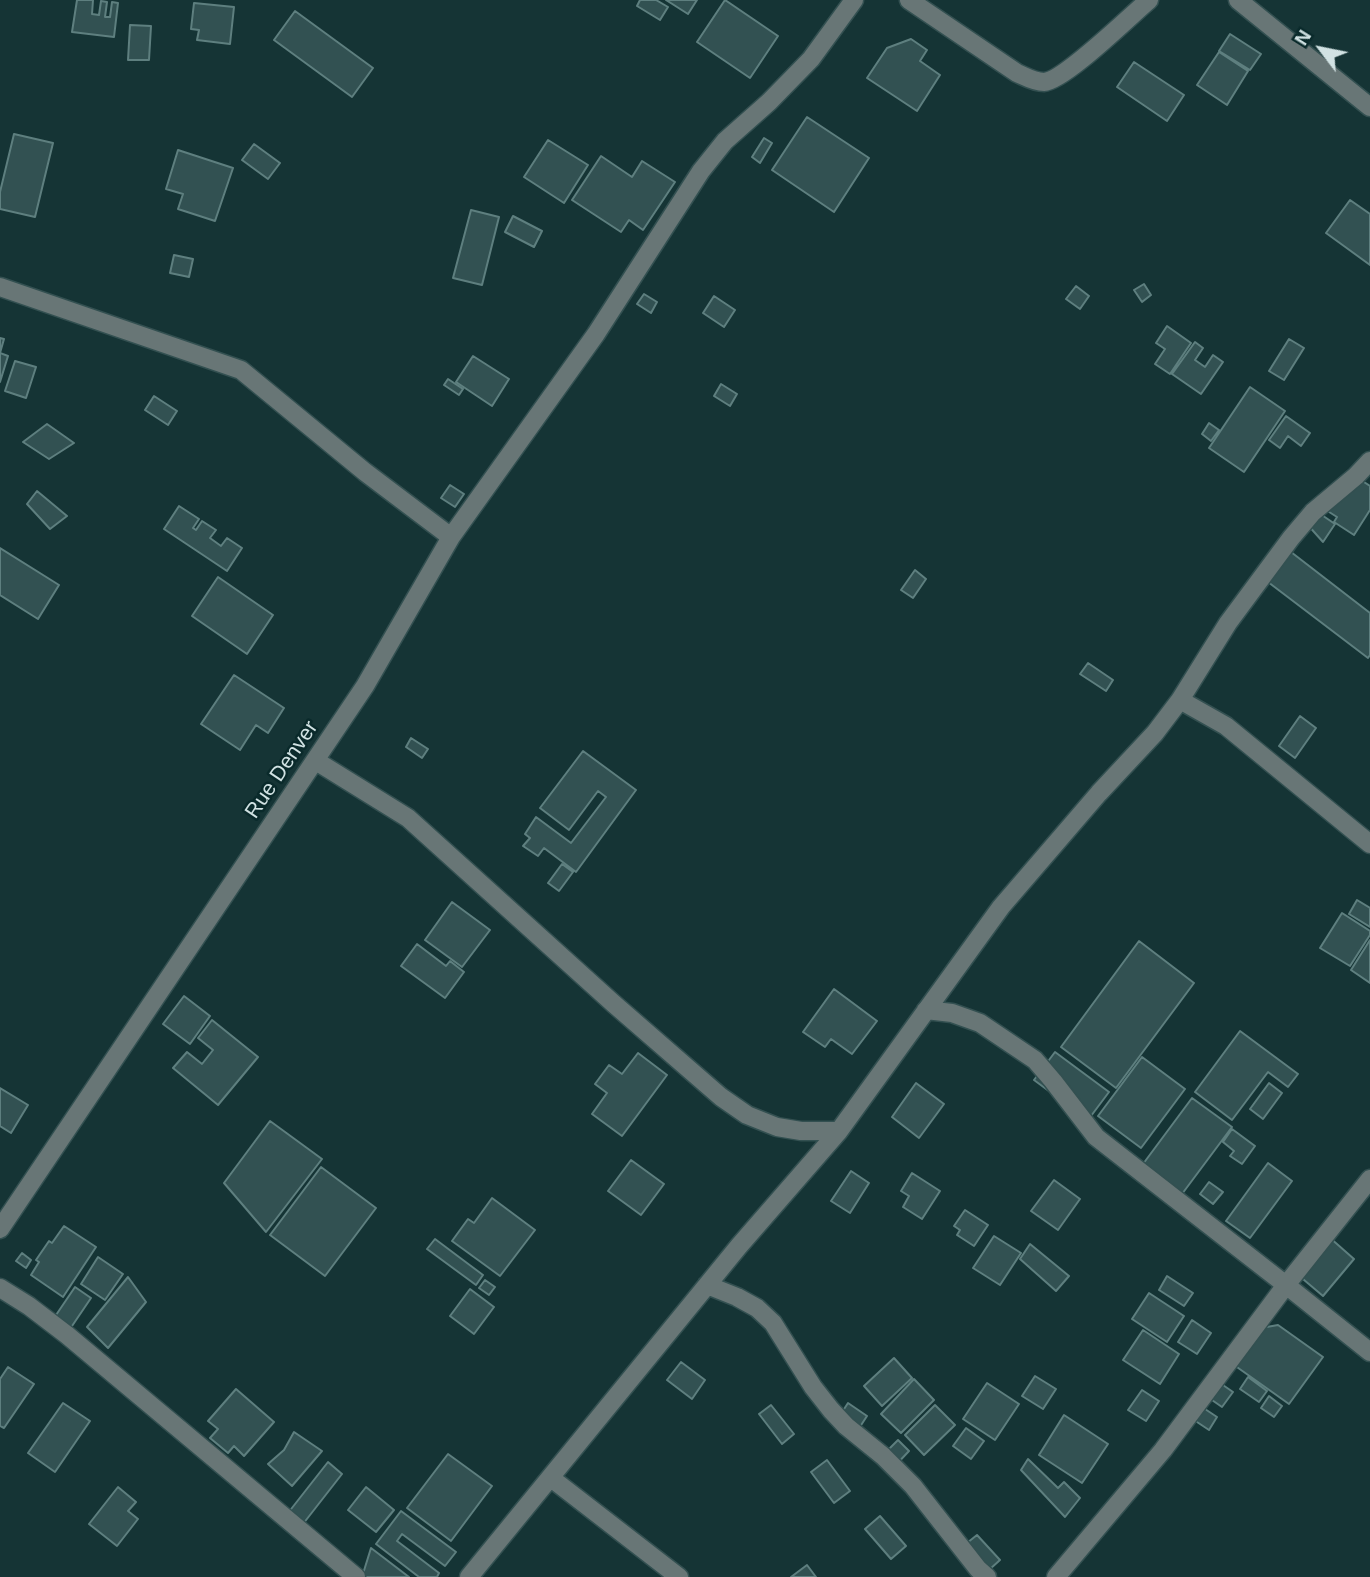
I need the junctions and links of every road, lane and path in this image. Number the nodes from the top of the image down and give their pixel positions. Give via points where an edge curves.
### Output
1 (854, 0) edge
2 (909, 0) edge
3 (1149, 0) edge
4 (1238, 0) edge
5 (1370, 107) edge
6 (0, 287) edge
7 (1370, 461) edge
8 (451, 537) junction
9 (1180, 700) junction
10 (316, 761) junction
11 (1370, 844) edge
12 (926, 1010) junction
13 (839, 1131) junction
14 (1370, 1179) edge
15 (0, 1229) edge
16 (707, 1285) junction
17 (1286, 1285) junction
18 (0, 1288) edge
19 (1370, 1352) edge
20 (551, 1478) junction
21 (356, 1577) edge
22 (469, 1577) edge
23 (679, 1577) edge
24 (987, 1577) edge
25 (1056, 1577) edge

1 - 8 street, Rue Denver via 810,59 724,141 701,171 596,334
2 - 3 street via 1017,73 1047,82 1070,70
4 - 5 street
6 - 8 street via 242,370
7 - 9 street via 1291,538 1228,623
8 - 10 street, Rue Denver via 365,687
9 - 11 street via 1226,726
9 - 12 street via 1001,907
10 - 13 street via 408,818 721,1097 747,1115 777,1127
10 - 15 street, Rue Denver
12 - 13 street
12 - 17 street via 980,1023 1035,1060 1096,1137
13 - 16 street
14 - 17 street
16 - 20 street
16 - 24 street via 757,1308 773,1323 831,1410 914,1486
17 - 19 street
17 - 25 street via 1163,1450
18 - 21 street via 67,1335
20 - 22 street
20 - 23 street

